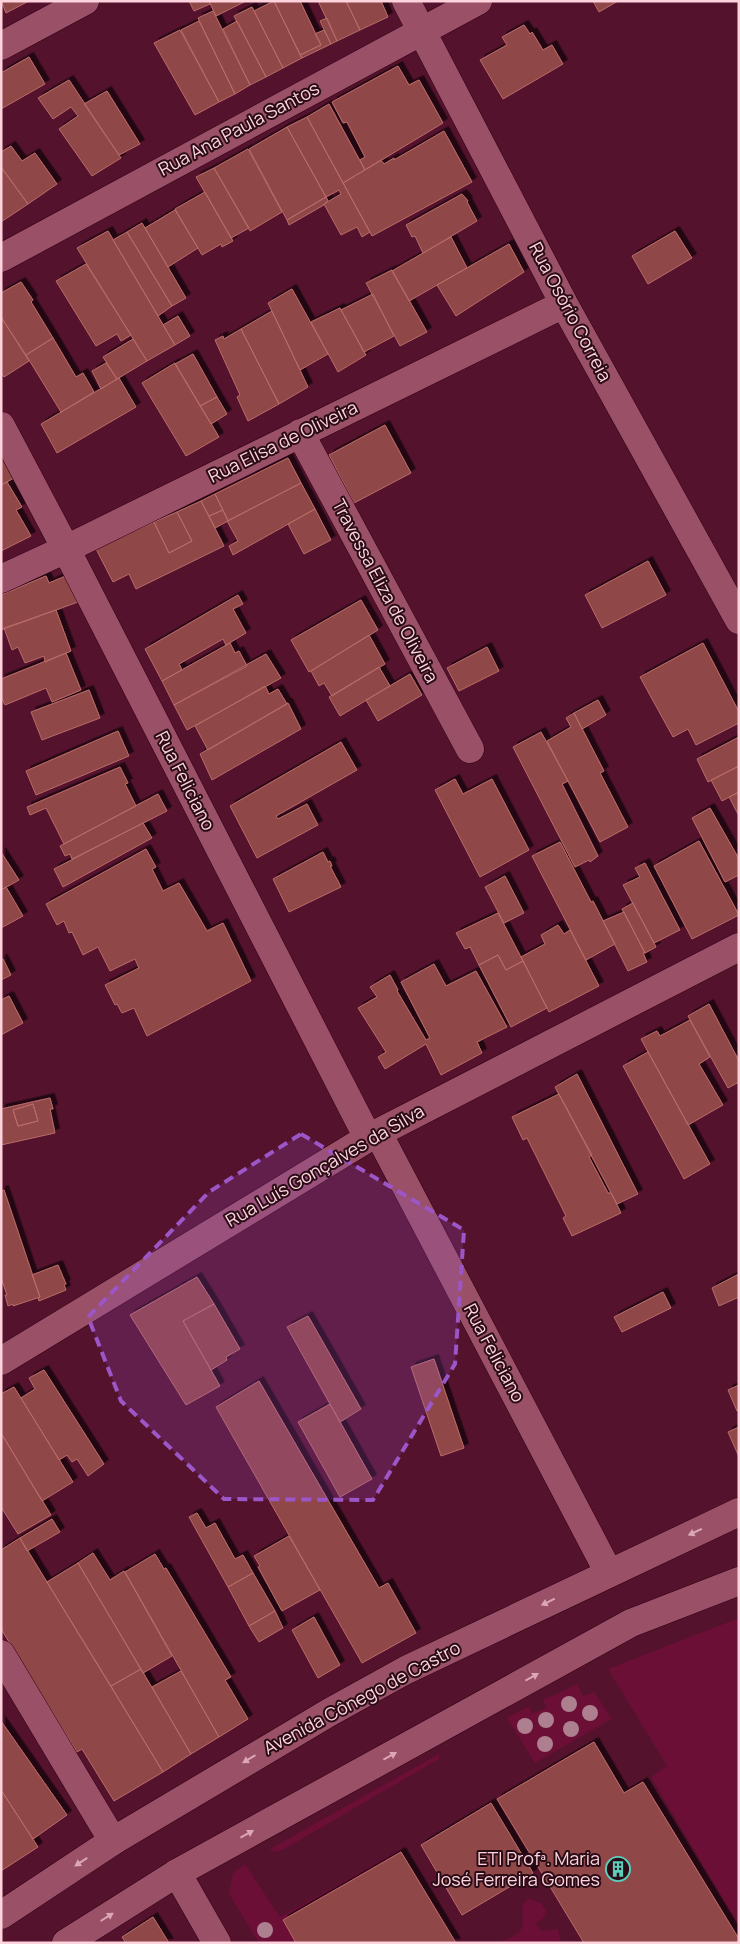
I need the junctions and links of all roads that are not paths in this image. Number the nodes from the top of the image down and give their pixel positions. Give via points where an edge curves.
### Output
1 (85, 1) edge
2 (406, 1) edge
3 (478, 1) edge
4 (421, 31) junction
5 (1, 46) edge
6 (1, 258) edge
7 (564, 304) junction
8 (1, 426) edge
9 (300, 433) junction
10 (66, 549) junction
11 (1, 579) edge
12 (739, 620) edge
13 (470, 749) dead end
14 (739, 947) edge
15 (373, 1135) junction
16 (1, 1361) edge
17 (739, 1512) edge
18 (610, 1573) junction
19 (739, 1581) edge
20 (1, 1654) edge
21 (113, 1841) junction
22 (177, 1873) junction
23 (1, 1915) edge
24 (66, 1943) edge
25 (217, 1943) edge

1 - 5 street
2 - 4 street, Rua Osório Correia
3 - 4 street, Rua Ana Paula Santos
4 - 6 street, Rua Ana Paula Santos
4 - 7 street, Rua Osório Correia
7 - 9 street, Rua Elisa de Oliveira
7 - 12 street, Rua Osório Correia
8 - 10 street, Rua Feliciano
9 - 10 street, Rua Elisa de Oliveira
9 - 13 street, Travessa Eliza de Oliveira
10 - 11 street, Rua Elisa de Oliveira
10 - 15 street, Rua Feliciano
14 - 15 street, Rua Luís Gonçalves da Silva
15 - 16 street, Rua Luís Gonçalves da Silva
15 - 18 street, Rua Feliciano
17 -> 18 street, Avenida Cônego de Castro
18 -> 21 street, Avenida Cônego de Castro via 406,1670
22 -> 19 street via 631,1623
20 - 21 street
21 -> 23 street, Avenida Cônego de Castro
24 -> 22 street
22 - 25 street

